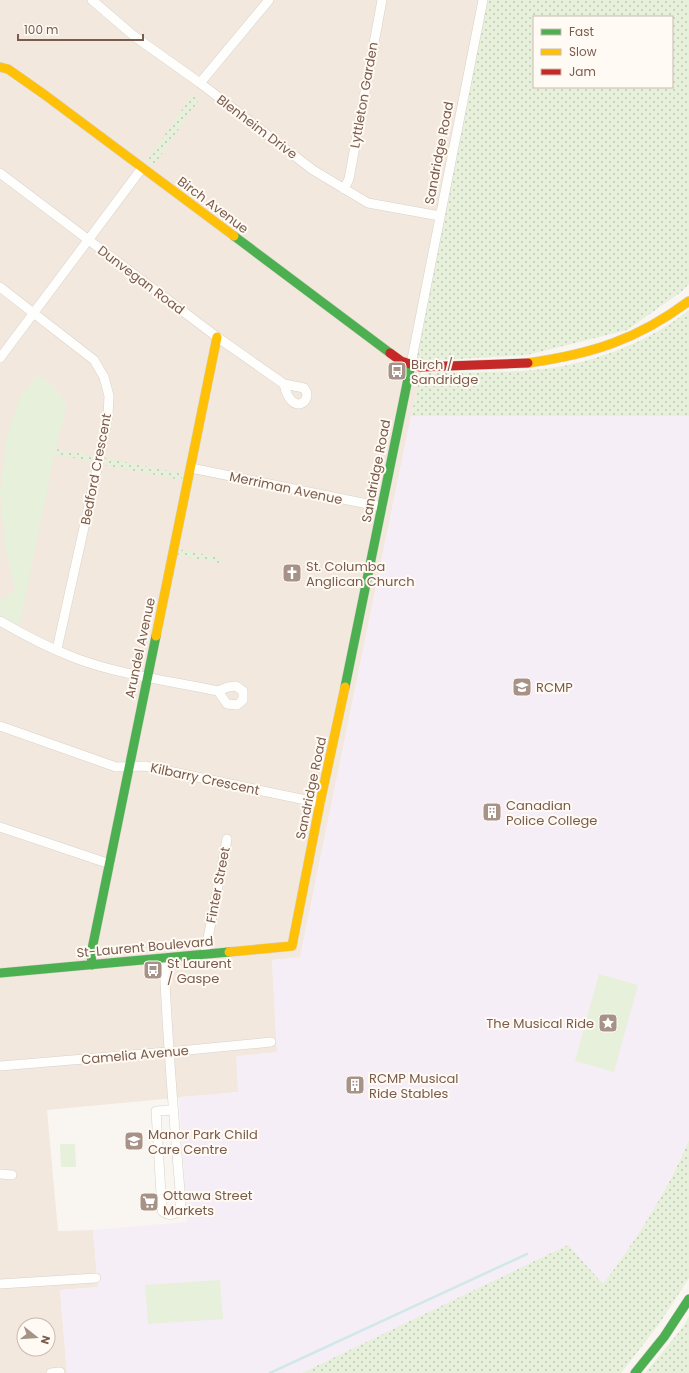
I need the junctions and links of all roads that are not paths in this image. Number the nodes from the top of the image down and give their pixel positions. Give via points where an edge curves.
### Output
1 (92, 0) edge
2 (269, 0) edge
3 (382, 0) edge
4 (483, 0) edge
5 (0, 67) edge
6 (200, 83) junction
7 (142, 168) junction
8 (0, 173) edge
9 (344, 188) junction
10 (440, 216) junction
11 (89, 240) junction
12 (0, 287) edge
13 (689, 301) edge
14 (33, 313) junction
15 (217, 337) junction
16 (0, 358) edge
17 (411, 364) junction
18 (284, 384) dead end
19 (191, 468) junction
20 (382, 507) junction
21 (0, 622) edge
22 (57, 650) junction
23 (147, 677) junction
24 (218, 691) dead end
25 (0, 726) edge
26 (130, 767) junction
27 (320, 804) junction
28 (0, 827) edge
29 (227, 839) dead end
30 (110, 864) junction
31 (292, 946) joint
32 (205, 954) junction
33 (164, 958) junction
34 (92, 965) junction
35 (0, 973) edge
36 (271, 1042) dead end
37 (168, 1052) junction
38 (0, 1066) edge
39 (174, 1110) junction
40 (0, 1174) edge
41 (12, 1175) dead end
42 (96, 1278) dead end
43 (0, 1284) edge
44 (689, 1299) edge
45 (635, 1373) edge

1 - 6 street, Blenheim Drive via 134,36
2 - 6 street
3 - 9 street, Lyttleton Garden via 349,179
4 - 10 street, Sandridge Road
5 - 7 street, Birch Avenue via 23,79
6 - 9 street, Blenheim Drive via 313,170
7 - 11 street
7 - 17 street, Birch Avenue via 401,361
8 - 11 street, Dunvegan Road
9 - 10 street, Blenheim Drive via 368,203
10 - 17 street, Sandridge Road
11 - 14 street
11 - 15 street, Dunvegan Road
12 - 14 street, Bedford Crescent
13 - 17 street, Birch Avenue via 674,313 640,332 604,347 567,358 528,363 420,367
14 - 16 street
14 - 22 street, Bedford Crescent via 94,360 104,377 109,396 99,460
15 - 18 street, Dunvegan Road
15 - 19 street, Arundel Avenue
17 - 20 street, Sandridge Road
19 - 20 street, Merriman Avenue
19 - 23 street, Arundel Avenue
20 - 27 street, Sandridge Road
21 - 22 street
22 - 23 street via 113,670
23 - 24 street
23 - 26 street, Arundel Avenue
25 - 26 street, Kilbarry Crescent via 116,767
26 - 27 street, Kilbarry Crescent via 145,766
26 - 30 street, Arundel Avenue
27 - 31 street, Sandridge Road
28 - 30 street
29 - 32 street, Finter Street
30 - 34 street, Arundel Avenue via 91,954
31 - 32 street, St-Laurent Boulevard
32 - 33 street, St-Laurent Boulevard
33 - 34 street, St-Laurent Boulevard
33 - 37 street
34 - 35 street, St-Laurent Boulevard
36 - 37 street, Camelia Avenue
37 - 38 street, Camelia Avenue
37 - 39 street
39 - 39 street via 156,1111 162,1210 171,1215 178,1212 181,1202
40 - 41 street
42 - 43 street
44 - 45 street

